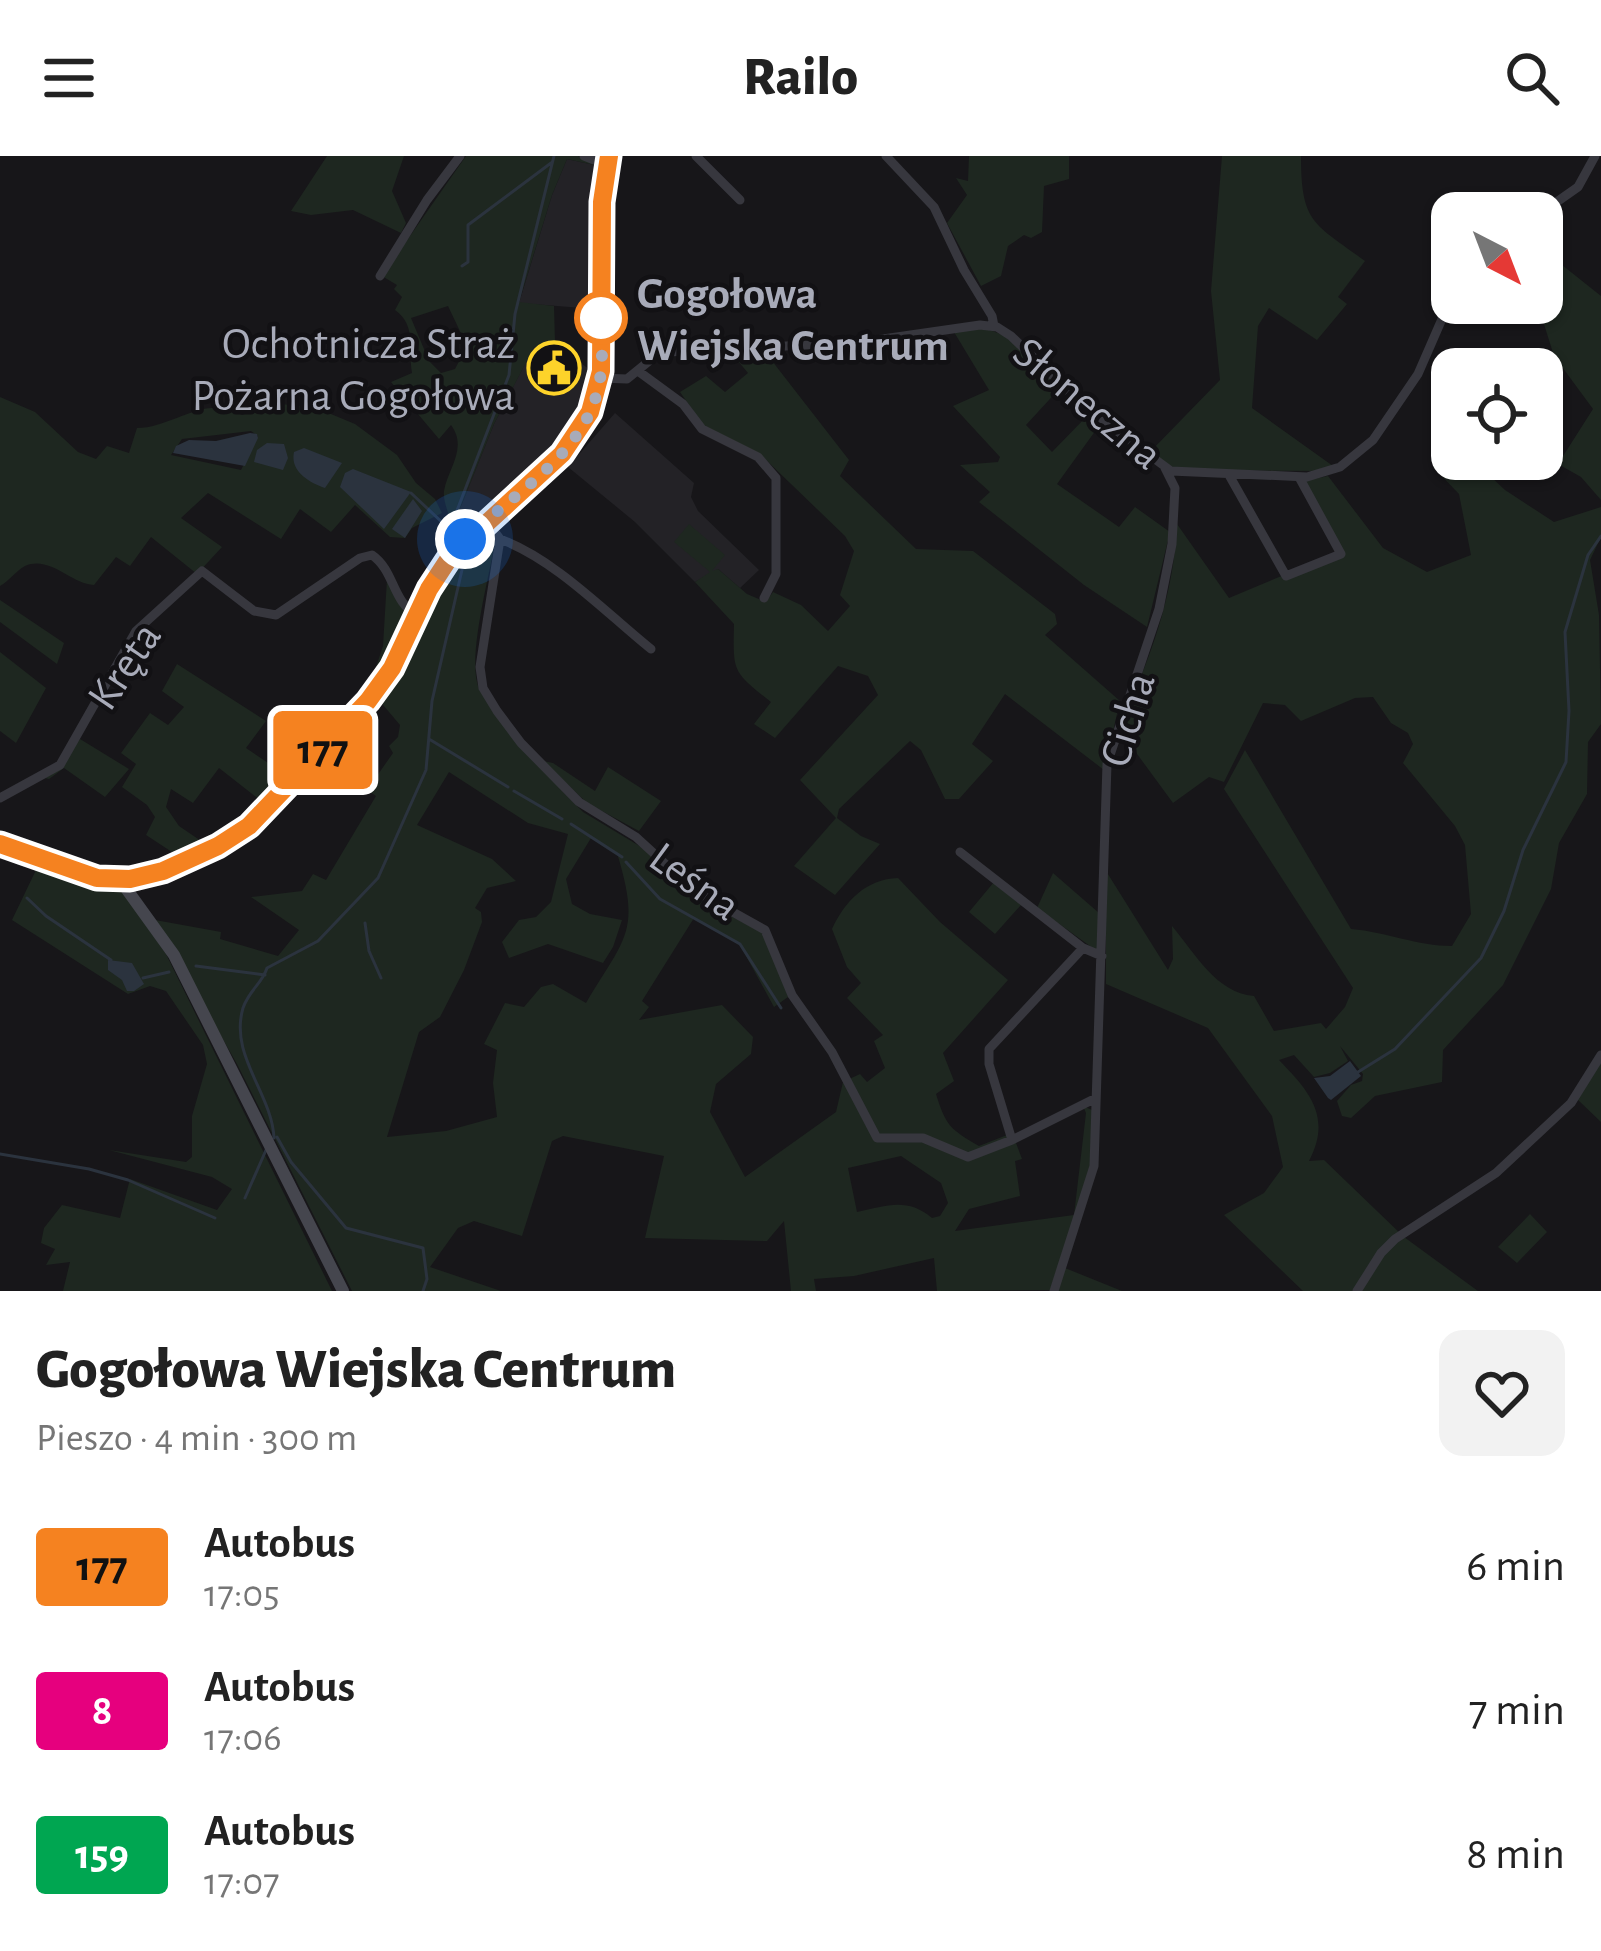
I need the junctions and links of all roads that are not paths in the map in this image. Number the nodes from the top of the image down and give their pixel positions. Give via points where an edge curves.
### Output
1 (460, 156) edge
2 (584, 156) edge
3 (696, 156) edge
4 (886, 156) edge
5 (1595, 156) edge
6 (608, 161) edge
7 (1563, 197) edge
8 (740, 200) dead end
9 (380, 276) dead end
10 (1440, 324) edge
11 (994, 326) junction
12 (638, 371) junction
13 (600, 378) junction
14 (1165, 468) junction
15 (1186, 475) junction
16 (1228, 475) junction
17 (1299, 477) junction
18 (1175, 488) junction
19 (486, 520) junction
20 (500, 539) junction
21 (764, 598) dead end
22 (417, 615) junction
23 (651, 649) dead end
24 (0, 798) edge
25 (0, 844) edge
26 (960, 852) dead end
27 (142, 877) junction
28 (120, 880) junction
29 (149, 918) junction
30 (1083, 948) junction
31 (1102, 956) junction
32 (1601, 1055) edge
33 (1096, 1098) junction
34 (1012, 1140) junction
35 (343, 1291) edge
36 (1054, 1291) edge
37 (1357, 1291) edge

1 - 9 street
2 - 6 street
3 - 8 street
4 - 11 street via 932,204
5 - 7 street
6 - 13 street
10 - 17 street, Słoneczna via 1370,443 1340,467
11 - 12 street, Słoneczna via 668,352
11 - 14 street, Słoneczna
12 - 13 street, Słoneczna via 626,380
12 - 21 street via 701,429 758,457 776,478 776,574
13 - 19 street via 571,444
14 - 15 street, Słoneczna
14 - 18 street
15 - 16 street, Słoneczna
15 - 18 street
16 - 17 street, Słoneczna
16 - 17 street via 1286,576 1342,554
18 - 31 street, Cicha via 1159,609 1107,764
19 - 20 street
19 - 22 street via 450,557
20 - 23 street
20 - 34 street, Leśna via 480,679 521,743 588,809 636,837 695,891 765,931 792,995 877,1138 923,1138 968,1157
22 - 24 street, Kręta via 372,555 276,615 254,610 202,572 133,635 60,765
22 - 27 street via 374,695 259,816 218,846
25 - 28 street
26 - 30 street
27 - 28 street
27 - 29 street
28 - 29 street
29 - 35 street
30 - 31 street
30 - 34 street via 989,1049
31 - 33 street
32 - 37 street via 1563,1111 1496,1173 1389,1244
33 - 34 street
33 - 36 street via 1094,1166

